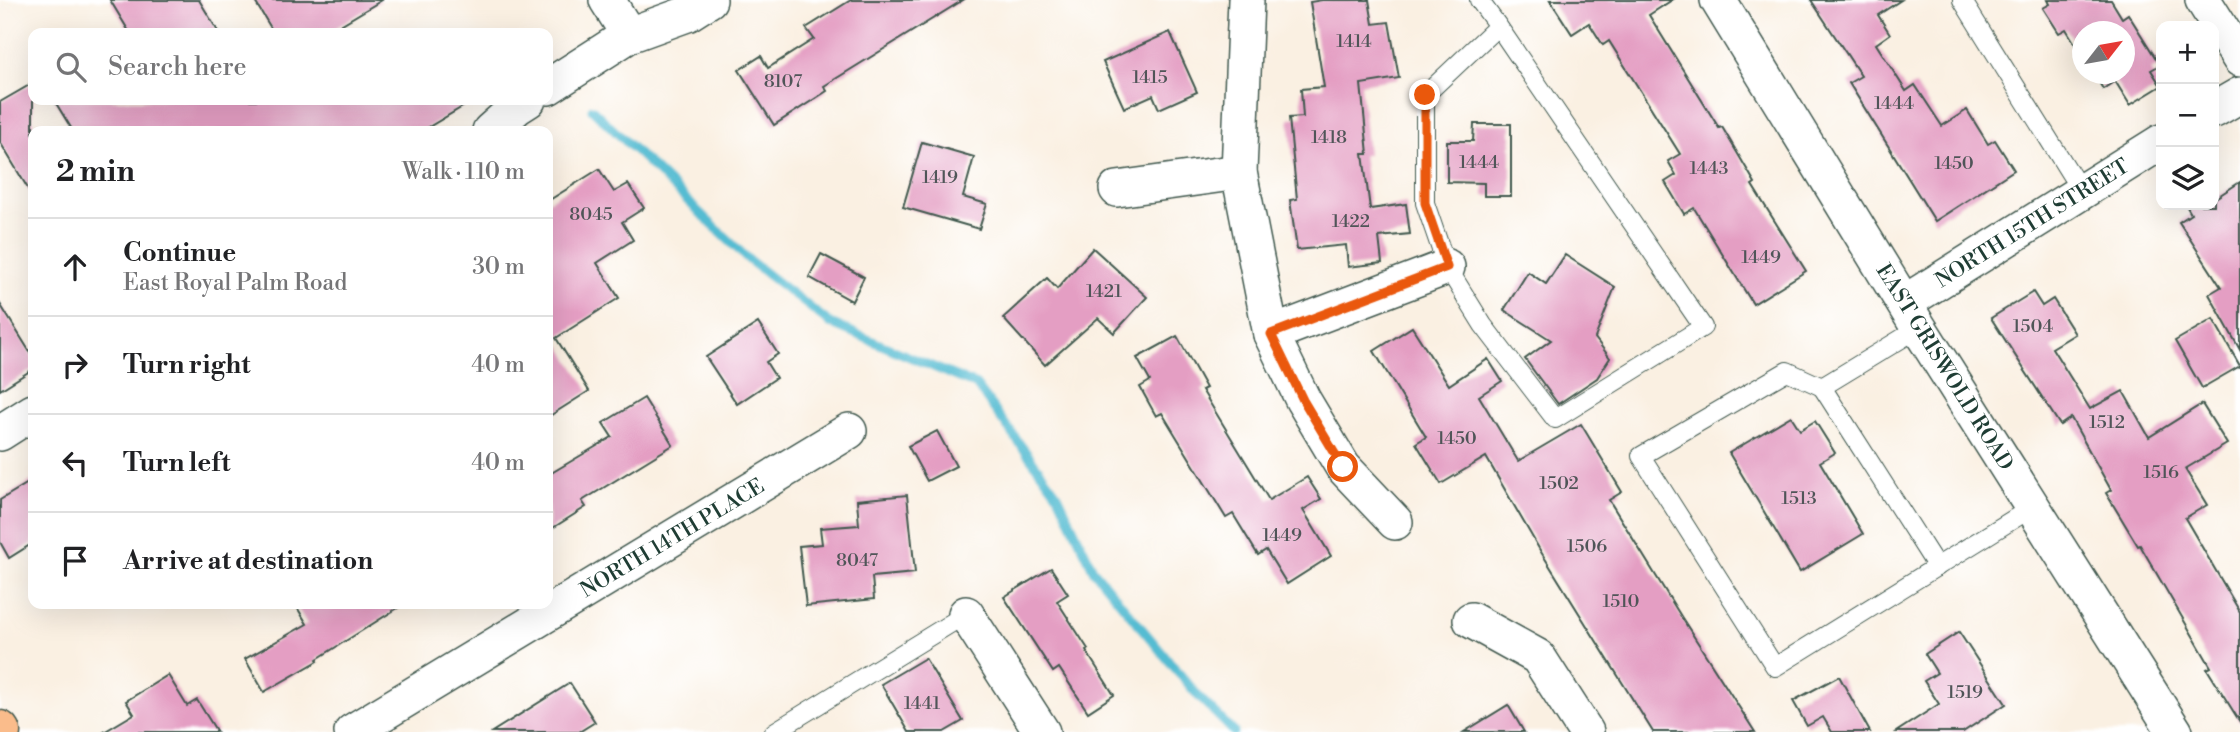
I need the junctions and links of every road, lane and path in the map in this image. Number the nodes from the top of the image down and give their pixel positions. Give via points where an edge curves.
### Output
1 (607, 0) edge
2 (709, 0) edge
3 (1247, 0) edge
4 (1479, 0) edge
5 (1718, 0) edge
6 (1962, 0) edge
7 (2203, 0) edge
8 (1499, 26) junction
9 (629, 35) junction
10 (2240, 59) edge
11 (553, 84) edge
12 (2240, 94) edge
13 (520, 105) edge
14 (2219, 107) edge
15 (496, 126) edge
16 (2156, 145) edge
17 (1240, 172) junction
18 (1117, 189) dead end
19 (2081, 191) junction
20 (1447, 267) junction
21 (1911, 316) junction
22 (1271, 334) junction
23 (1822, 387) junction
24 (28, 415) edge
25 (849, 431) dead end
26 (0, 433) edge
27 (2033, 508) junction
28 (1395, 522) dead end
29 (1937, 567) junction
30 (966, 614) joint
31 (1471, 620) dead end
32 (352, 732) edge
33 (774, 732) edge
34 (1042, 732) edge
35 (1586, 732) edge
36 (2175, 732) edge

1 - 9 street
2 - 9 street via 687,14
3 - 17 street
4 - 8 lane
5 - 21 street, EAST GRISWOLD ROAD
6 - 19 lane
7 - 10 street
8 - 20 lane via 1425,95 1425,203
8 - 20 lane via 1703,327 1555,419 1483,325
9 - 11 street
12 - 14 street
13 - 15 street
16 - 19 street, NORTH 15TH STREET
17 - 18 street
17 - 22 street
19 - 21 street, NORTH 15TH STREET
20 - 22 street
21 - 23 lane
21 - 27 street, EAST GRISWOLD ROAD
22 - 28 street via 1343,467
23 - 29 lane
23 - 29 lane via 1787,371 1641,456 1775,667
24 - 26 street
25 - 32 street, NORTH 14TH PLACE
27 - 29 lane
27 - 36 street, EAST GRISWOLD ROAD
30 - 33 lane
30 - 34 street
31 - 35 street via 1538,657

